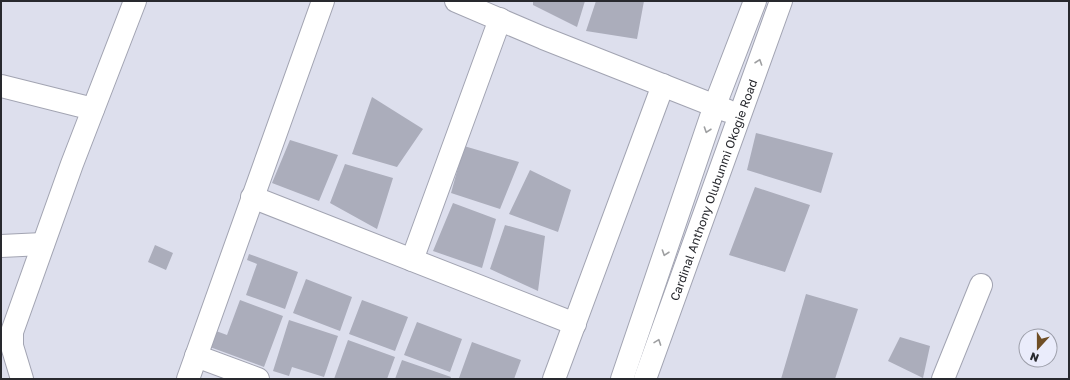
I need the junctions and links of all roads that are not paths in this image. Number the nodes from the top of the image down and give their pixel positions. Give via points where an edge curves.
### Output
1 (135, 1) edge
2 (323, 1) edge
3 (456, 1) edge
4 (755, 1) edge
5 (781, 1) edge
6 (500, 19) junction
7 (663, 85) junction
8 (1, 86) edge
9 (716, 105) junction
10 (93, 109) junction
11 (741, 116) junction
12 (252, 197) junction
13 (44, 244) junction
14 (1, 246) edge
15 (412, 260) junction
16 (981, 286) dead end
17 (575, 324) junction
18 (196, 356) junction
19 (22, 379) edge
20 (188, 379) edge
21 (258, 379) edge
22 (554, 379) edge
23 (622, 379) edge
24 (645, 379) edge
25 (943, 379) edge

1 - 10 street
2 - 12 street
3 - 6 street
4 - 9 street, Cardinal Anthony Olubunmi Okogie Road
11 -> 5 street, Cardinal Anthony Olubunmi Okogie Road
6 - 7 street
6 - 15 street
7 - 9 street
7 - 17 street
8 - 10 street
9 - 11 street
9 -> 23 street, Cardinal Anthony Olubunmi Okogie Road
10 - 13 street
24 -> 11 street, Cardinal Anthony Olubunmi Okogie Road
12 - 15 street
12 - 18 street
13 - 14 street
13 - 19 street via 12,332 12,346
15 - 17 street
16 - 25 street
17 - 22 street
18 - 20 street
18 - 21 street

